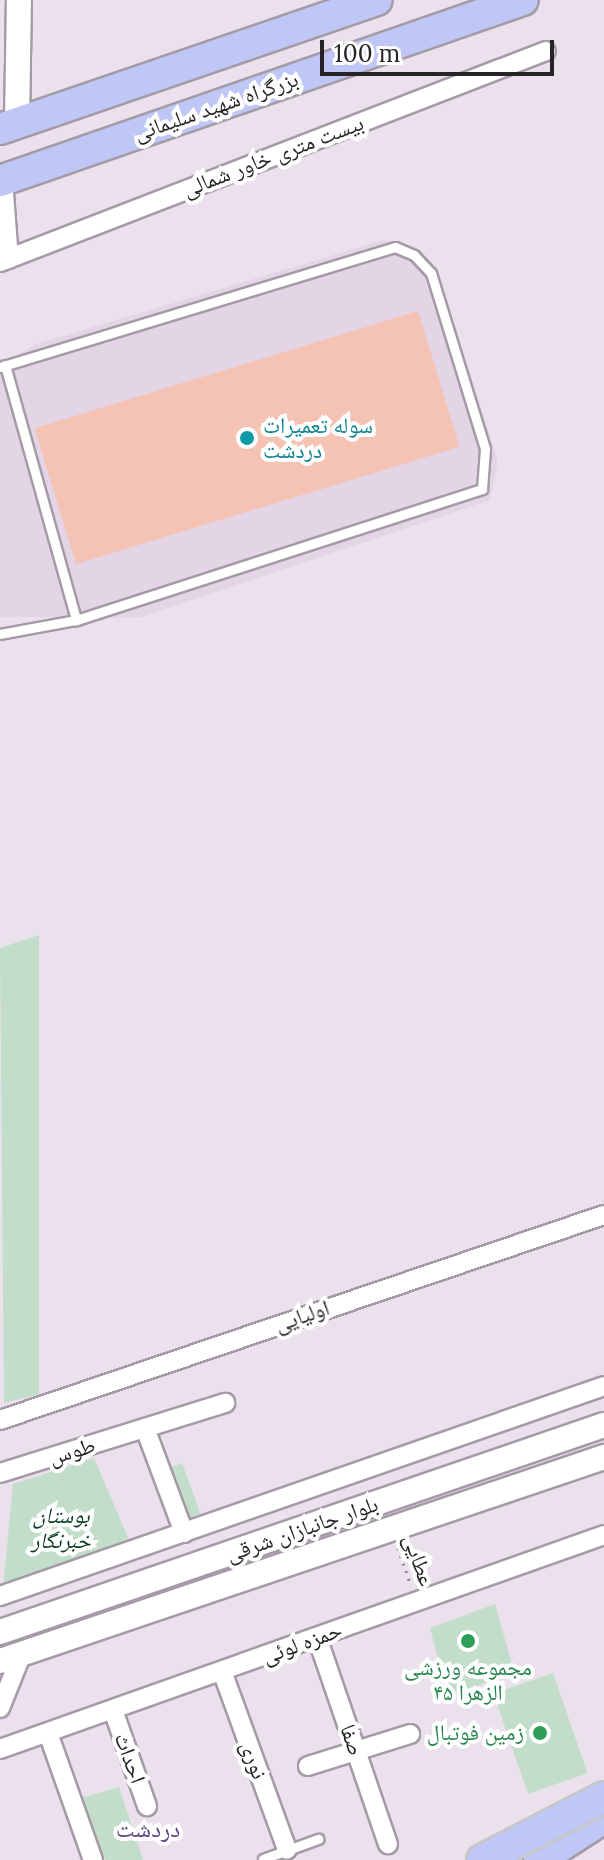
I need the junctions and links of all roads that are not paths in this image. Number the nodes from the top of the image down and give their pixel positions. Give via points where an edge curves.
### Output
1 (19, 0) edge
2 (376, 0) edge
3 (523, 0) edge
4 (546, 51) dead end
5 (9, 126) edge
6 (2, 180) edge
7 (4, 260) edge
8 (2, 366) edge
9 (76, 620) junction
10 (0, 634) edge
11 (604, 1215) edge
12 (604, 1386) edge
13 (225, 1403) dead end
14 (0, 1420) edge
15 (604, 1425) edge
16 (145, 1428) junction
17 (604, 1457) edge
18 (0, 1473) edge
19 (184, 1533) junction
20 (604, 1535) edge
21 (0, 1596) edge
22 (0, 1632) edge
23 (317, 1637) junction
24 (11, 1657) edge
25 (222, 1671) junction
26 (0, 1708) edge
27 (113, 1710) junction
28 (48, 1733) junction
29 (410, 1734) dead end
30 (0, 1749) edge
31 (356, 1750) junction
32 (308, 1766) dead end
33 (604, 1797) edge
34 (147, 1806) dead end
35 (604, 1818) edge
36 (318, 1839) dead end
37 (388, 1844) dead end
38 (287, 1850) junction
39 (488, 1856) edge
40 (263, 1859) edge
41 (93, 1860) edge
42 (539, 1860) edge

1 - 5 main road
2 - 5 highway
3 - 6 highway, بزرگراه شهید سلیمانی
4 - 7 street, بیست متری خاور شمالی
6 - 7 street
8 - 9 lane
8 - 9 lane via 395,247 414,255 431,273 485,449 482,489
9 - 10 lane
11 - 14 street, اولیایی via 359,1305
12 - 19 street via 403,1450
13 - 16 street, طوس
15 - 22 main road, بلوار جانبازان شرقی
16 - 18 street, طوس
16 - 19 street
17 - 24 main road, بلوار جانبازان شرقی
19 - 21 street
20 - 23 street, حمزه لوئی
23 - 25 street, حمزه لوئی
23 - 31 street, صفا
24 - 26 street
25 - 27 street, حمزه لوئی
25 - 38 street, نوری
27 - 28 street, حمزه لوئی
27 - 34 street, احداث
28 - 30 street, حمزه لوئی
28 - 41 street
29 - 31 street
31 - 32 street
31 - 37 street, صفا
33 - 39 highway, bridge
35 - 42 highway
36 - 38 lane
38 - 40 lane

